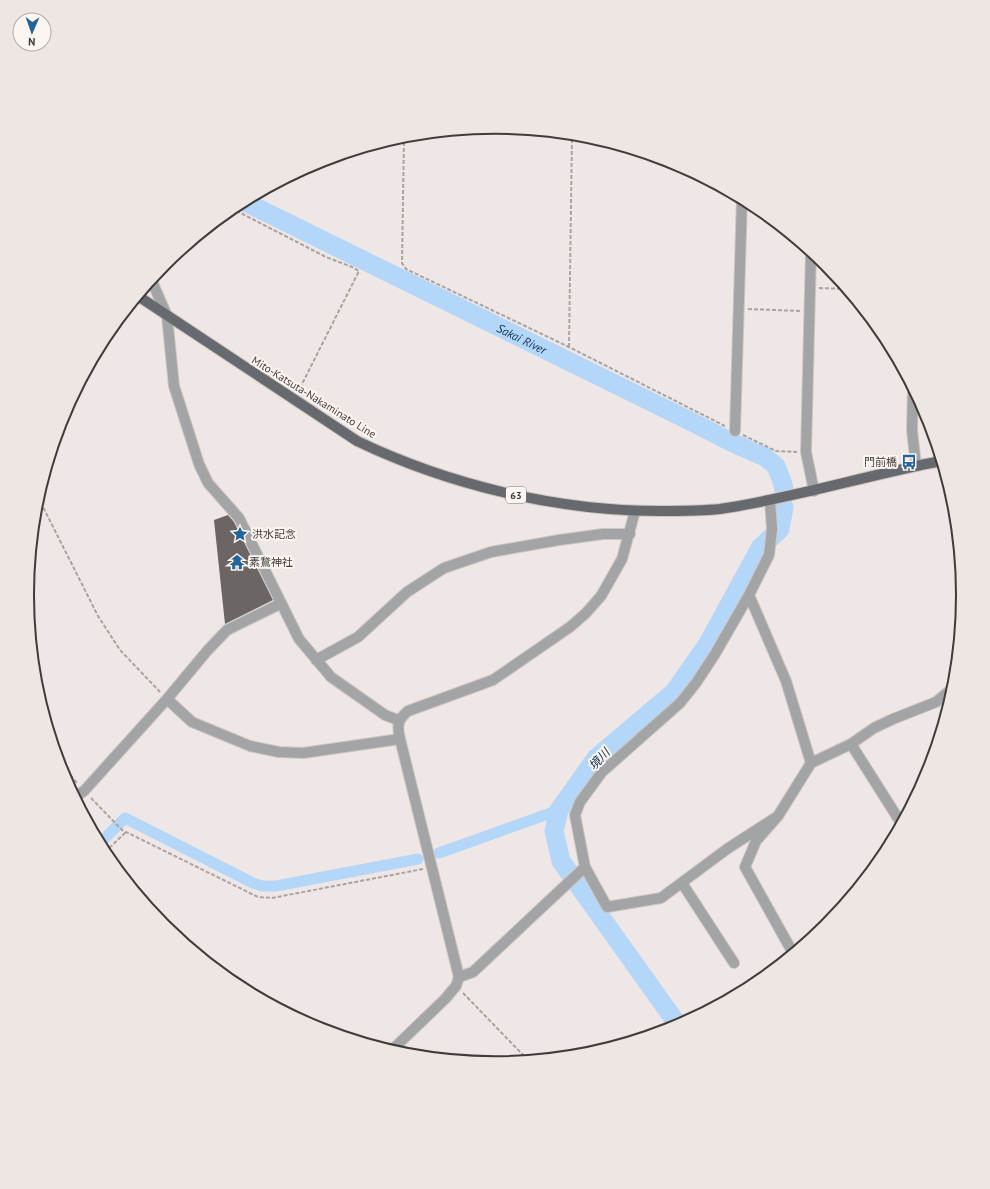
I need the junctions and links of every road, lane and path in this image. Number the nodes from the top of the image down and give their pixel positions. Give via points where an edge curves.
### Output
1 (572, 140) edge
2 (404, 142) edge
3 (742, 205) edge
4 (238, 212) edge
5 (811, 259) edge
6 (154, 285) edge
7 (810, 288) junction
8 (840, 289) edge
9 (142, 299) edge
10 (738, 309) junction
11 (809, 311) junction
12 (167, 316) junction
13 (569, 347) junction
14 (292, 399) junction
15 (913, 401) edge
16 (735, 431) junction
17 (806, 452) junction
18 (936, 462) edge
19 (916, 466) junction
20 (814, 490) junction
21 (770, 501) junction
22 (43, 506) edge
23 (636, 511) junction
24 (630, 534) junction
25 (749, 595) junction
26 (280, 604) junction
27 (316, 660) junction
28 (944, 695) edge
29 (167, 699) junction
30 (398, 720) junction
31 (400, 739) junction
32 (851, 744) junction
33 (811, 763) junction
34 (80, 793) edge
35 (778, 816) junction
36 (898, 818) edge
37 (114, 821) dead end
38 (126, 832) junction
39 (110, 847) edge
40 (432, 867) junction
41 (582, 870) junction
42 (682, 883) junction
43 (790, 948) edge
44 (734, 963) dead end
45 (458, 982) junction
46 (397, 1045) edge
47 (523, 1055) edge

1 - 13 path
2 - 13 path via 402,263 406,269
3 - 10 street
4 - 14 path via 359,271 299,390
5 - 7 street
6 - 12 street
7 - 8 path
7 - 11 street
9 - 12 main road, Mito-Katsuta-Nakaminato Line / 63
10 - 11 path
10 - 16 street
11 - 17 street
12 - 14 main road, Mito-Katsuta-Nakaminato Line / 63
12 - 26 street via 174,386 199,464 208,483 239,518
13 - 16 path
14 - 23 main road, Mito-Katsuta-Nakaminato Line / 63 via 356,441 442,475 516,495 571,506
15 - 19 street via 912,430
16 - 17 path via 776,451
17 - 20 street
18 - 19 main road, Mito-Katsuta-Nakaminato Line / 63
19 - 20 main road, Mito-Katsuta-Nakaminato Line / 63
20 - 21 main road, Mito-Katsuta-Nakaminato Line / 63
21 - 23 main road, Mito-Katsuta-Nakaminato Line / 63 via 703,510
21 - 25 street via 772,530 769,555
22 - 29 path via 98,616 120,650
23 - 24 street
24 - 27 street via 603,534 491,552 444,568 407,592 358,637
24 - 30 street via 613,577 596,602 570,627 493,680 408,712
25 - 33 street via 786,681
25 - 41 street via 696,683 680,703 602,772 580,802 575,815
26 - 27 street via 298,639
26 - 29 street via 227,630
27 - 30 street via 331,677 385,715
28 - 32 street via 936,702 880,725
29 - 31 street via 192,722 250,746 279,752 304,753
29 - 34 street
30 - 31 street
31 - 40 street
32 - 33 street
32 - 36 street
33 - 35 street
35 - 42 street via 727,849
35 - 43 street via 756,841 745,867
37 - 38 path
38 - 39 path
38 - 40 path via 258,897 272,898
40 - 45 street
41 - 42 street via 607,907 662,898
41 - 45 street via 473,972
42 - 44 street
45 - 46 street
45 - 47 path

